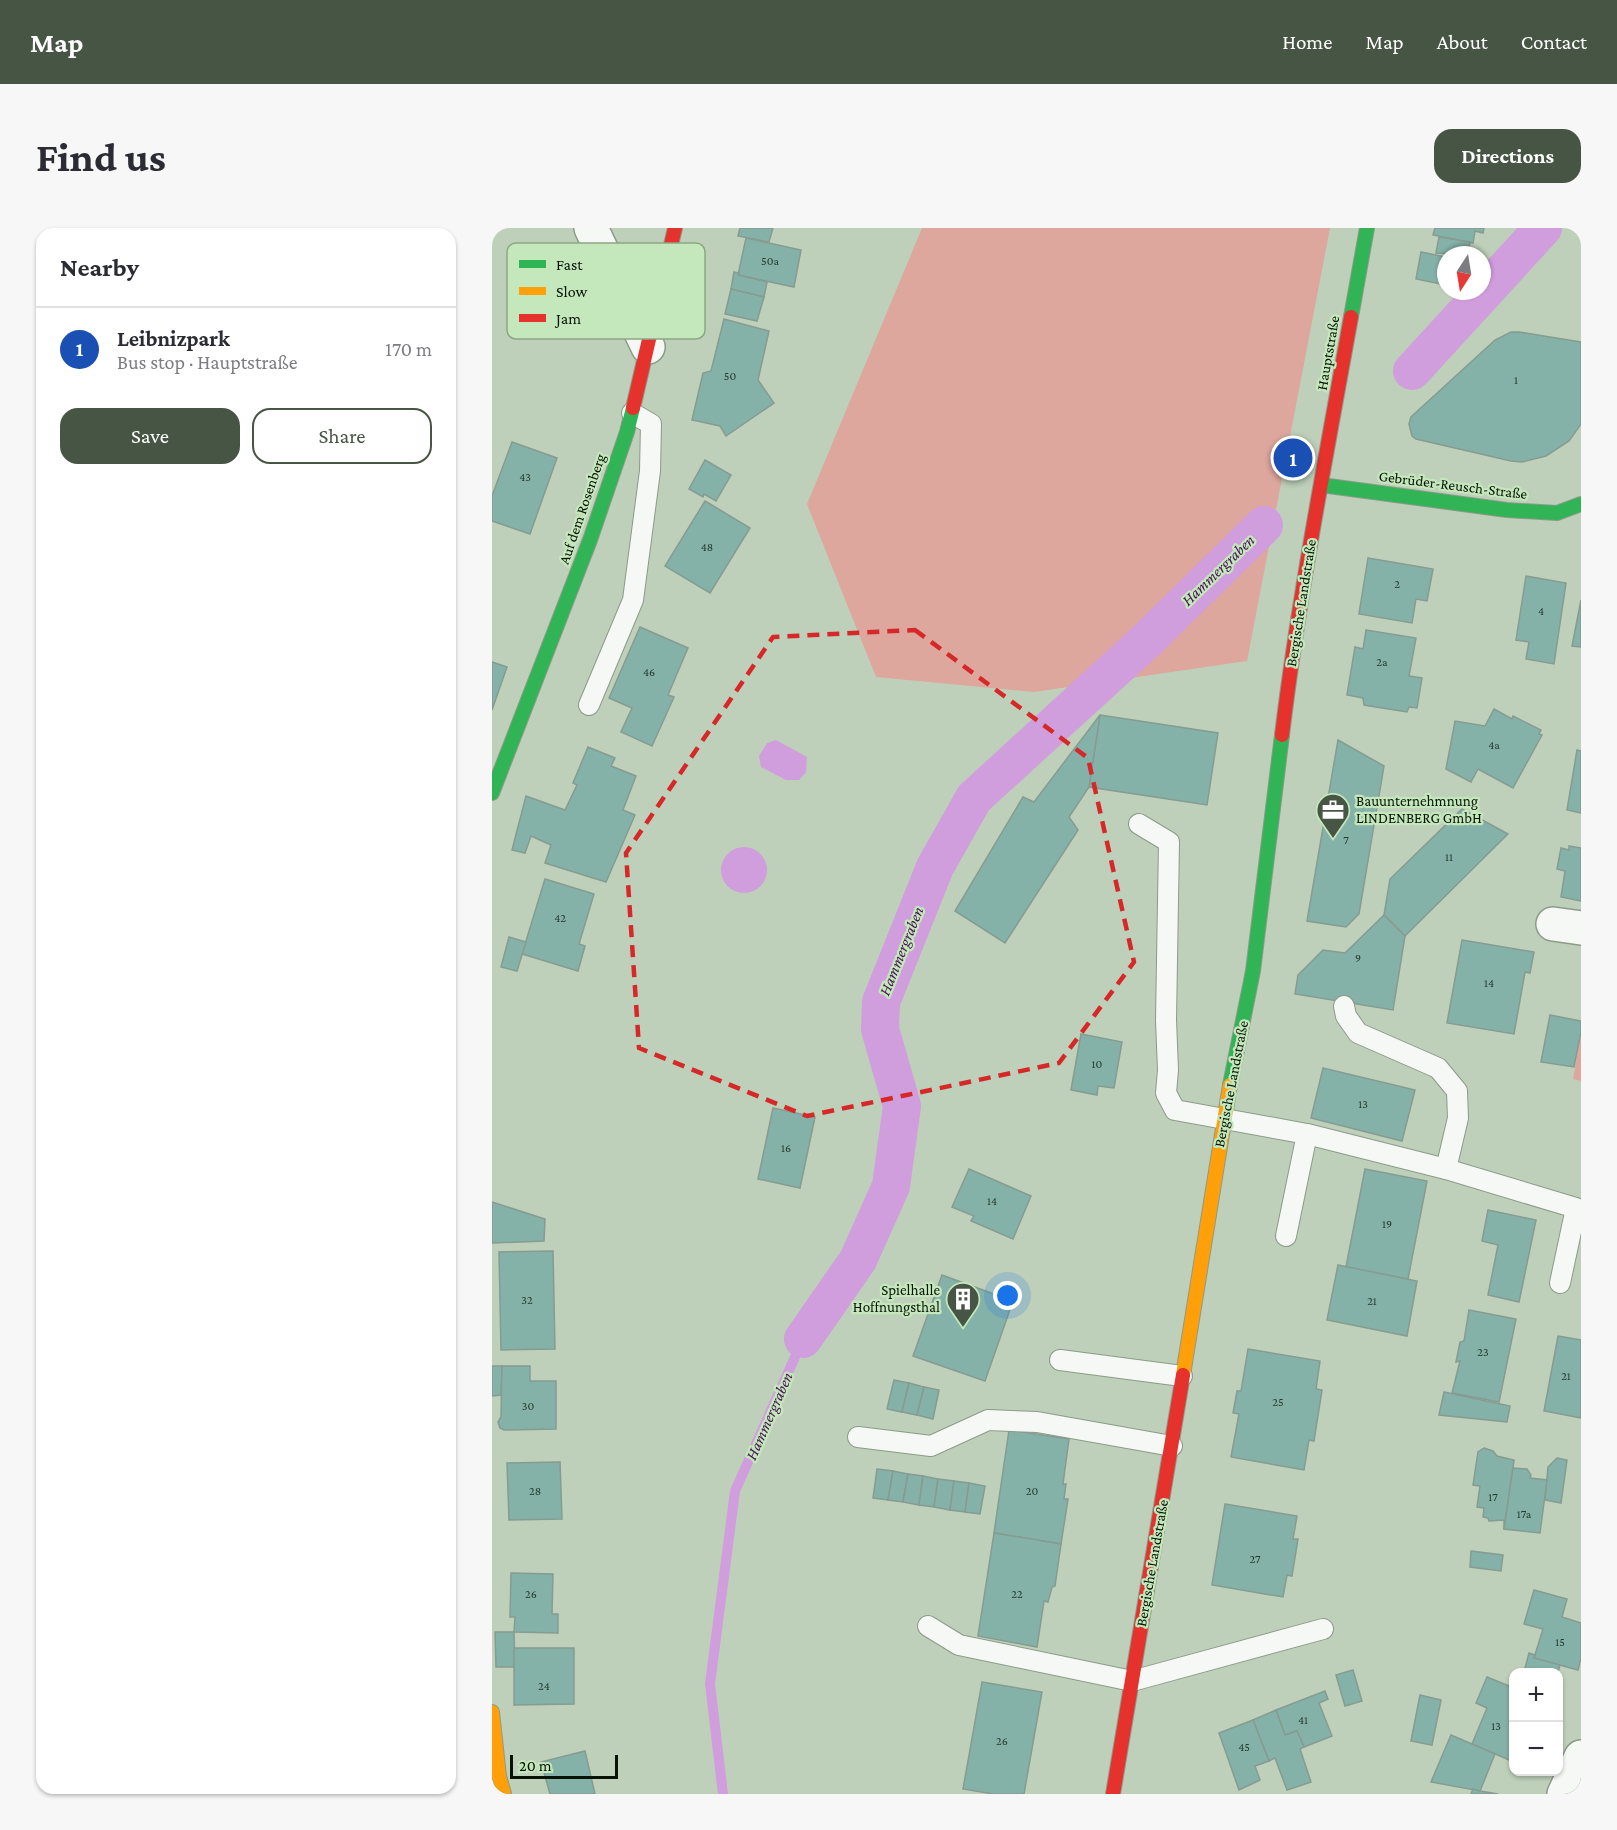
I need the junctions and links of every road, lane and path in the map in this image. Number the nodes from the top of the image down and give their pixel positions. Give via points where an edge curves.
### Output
1 (591, 228) edge
2 (675, 228) edge
3 (1367, 228) edge
4 (598, 243) edge
5 (672, 243) edge
6 (645, 339) edge
7 (650, 339) edge
8 (648, 346) junction
9 (632, 413) junction
10 (1321, 485) junction
11 (1581, 504) edge
12 (589, 705) dead end
13 (492, 793) edge
14 (1138, 824) dead end
15 (1344, 1006) dead end
16 (1223, 1120) junction
17 (1307, 1134) junction
18 (1446, 1169) junction
19 (1287, 1236) dead end
20 (1560, 1283) dead end
21 (1060, 1360) dead end
22 (1182, 1376) junction
23 (858, 1437) dead end
24 (1172, 1446) junction
25 (927, 1626) dead end
26 (1323, 1629) dead end
27 (1132, 1682) junction
28 (492, 1712) edge
29 (1581, 1757) edge
30 (504, 1794) edge
31 (1113, 1794) edge
32 (1564, 1794) edge

1 - 4 street
2 - 5 main road, Auf dem Rosenberg
3 - 10 main road, Hauptstraße
6 - 8 street
7 - 8 main road, Auf dem Rosenberg
8 - 9 main road, Auf dem Rosenberg
9 - 12 lane via 651,424 650,471 633,600
9 - 13 main road, Auf dem Rosenberg via 590,540
10 - 11 main road, Gebrüder-Reusch-Straße via 1508,510 1557,513
10 - 16 main road, Bergische Landstraße via 1291,662 1253,971
14 - 16 lane via 1169,842 1166,1093 1175,1110
15 - 18 lane via 1358,1033 1438,1068 1457,1091 1458,1118
16 - 17 lane
16 - 22 main road, Bergische Landstraße
17 - 18 lane
17 - 19 lane
18 - 20 lane via 1576,1208
21 - 22 lane
22 - 24 main road, Bergische Landstraße
23 - 24 lane via 931,1446 988,1420 1037,1422
24 - 27 main road, Bergische Landstraße
25 - 27 lane via 959,1645
26 - 27 lane
27 - 31 main road, Bergische Landstraße
28 - 30 main road
29 - 32 street

